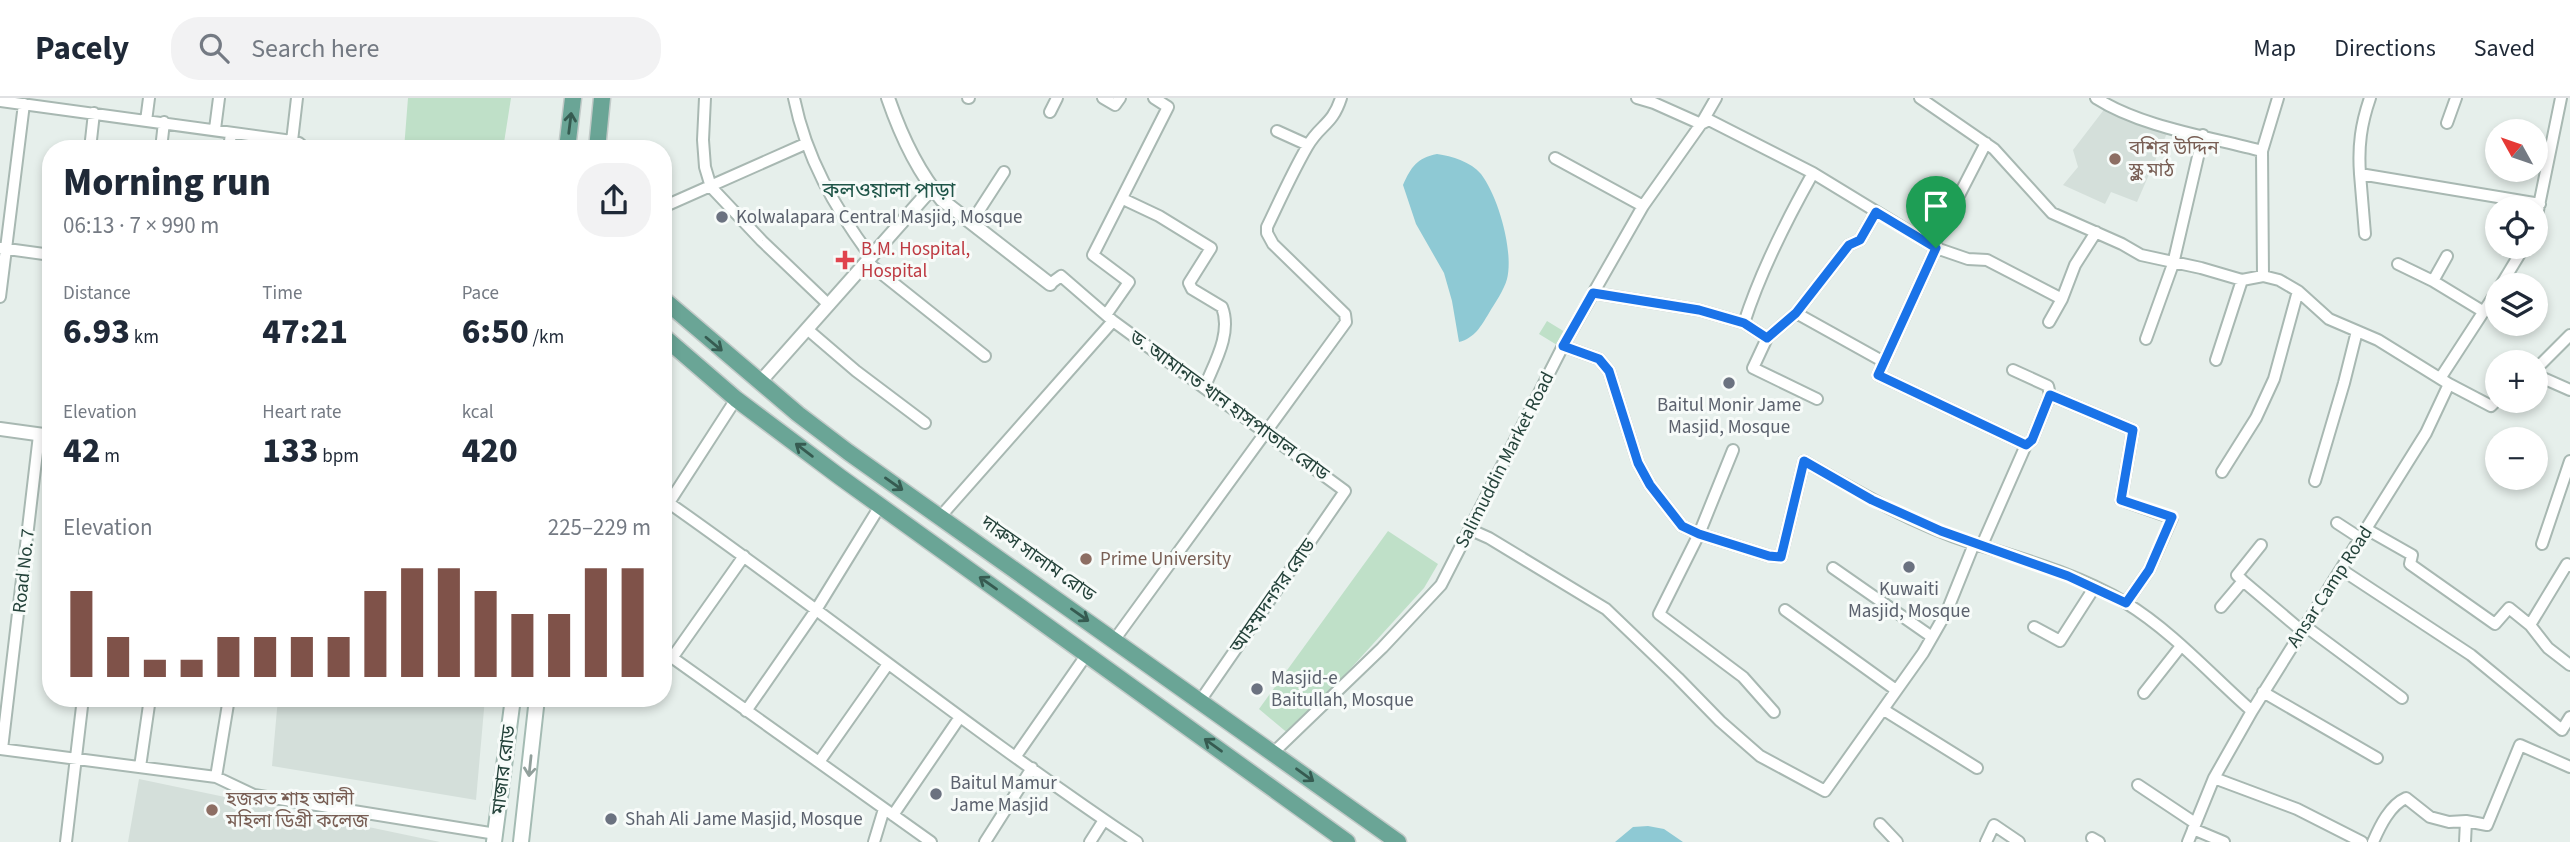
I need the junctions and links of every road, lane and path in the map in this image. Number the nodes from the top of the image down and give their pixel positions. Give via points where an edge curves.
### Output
1 (76, 98) edge
2 (149, 98) edge
3 (219, 98) edge
4 (297, 98) edge
5 (573, 98) edge
6 (602, 98) edge
7 (705, 98) edge
8 (794, 98) edge
9 (888, 98) edge
10 (1057, 98) edge
11 (1103, 98) edge
12 (1120, 98) edge
13 (1154, 98) edge
14 (1341, 98) edge
15 (1637, 98) edge
16 (1716, 98) edge
17 (1920, 98) edge
18 (2096, 98) edge
19 (2278, 98) edge
20 (2370, 98) edge
21 (2456, 98) edge
22 (2561, 98) edge
23 (1, 100) edge
24 (1170, 102) edge
25 (24, 104) junction
26 (74, 111) junction
27 (1050, 112) dead end
28 (94, 113) junction
29 (146, 121) junction
30 (164, 122) junction
31 (2447, 123) dead end
32 (1700, 124) junction
33 (215, 129) junction
34 (1277, 131) dead end
35 (231, 132) junction
36 (2203, 135) junction
37 (91, 140) edge
38 (162, 140) edge
39 (230, 140) edge
40 (285, 140) edge
41 (292, 140) edge
42 (568, 140) edge
43 (598, 140) edge
44 (1986, 143) junction
45 (806, 144) junction
46 (1308, 145) junction
47 (2262, 151) junction
48 (1555, 158) dead end
49 (1004, 173) dead end
50 (1813, 173) junction
51 (2360, 174) junction
52 (711, 187) junction
53 (932, 188) junction
54 (2492, 196) edge
55 (2542, 196) edge
56 (1122, 199) junction
57 (672, 202) edge
58 (1643, 206) junction
59 (1876, 212) junction
60 (971, 223) junction
61 (2096, 232) junction
62 (2365, 234) dead end
63 (1934, 247) junction
64 (3, 249) edge
65 (42, 254) edge
66 (2447, 256) dead end
67 (869, 260) junction
68 (2174, 264) junction
69 (2398, 264) dead end
70 (2263, 276) junction
71 (2242, 280) junction
72 (2433, 281) junction
73 (1050, 284) joint
74 (2298, 290) junction
75 (1593, 293) junction
76 (0, 297) edge
77 (2062, 299) junction
78 (829, 305) junction
79 (672, 307) edge
80 (2484, 312) joint
81 (1796, 313) junction
82 (1110, 318) junction
83 (2049, 322) dead end
84 (1744, 323) junction
85 (807, 329) junction
86 (2357, 331) junction
87 (2570, 335) edge
88 (1767, 338) junction
89 (2146, 339) dead end
90 (672, 344) edge
91 (1563, 346) junction
92 (985, 356) dead end
93 (2548, 357) edge
94 (2216, 360) dead end
95 (1884, 362) junction
96 (2013, 370) dead end
97 (2445, 380) junction
98 (2548, 380) edge
99 (760, 382) junction
100 (1205, 386) junction
101 (2570, 390) edge
102 (2050, 395) junction
103 (736, 399) junction
104 (1817, 399) dead end
105 (2485, 403) edge
106 (925, 423) dead end
107 (0, 429) edge
108 (1264, 432) junction
109 (42, 435) edge
110 (2026, 445) junction
111 (1732, 450) dead end
112 (42, 456) edge
113 (2570, 461) edge
114 (2222, 472) dead end
115 (2315, 481) dead end
116 (1345, 491) joint
117 (672, 499) edge
118 (880, 506) junction
119 (672, 512) edge
120 (940, 517) junction
121 (2337, 523) dead end
122 (1471, 530) junction
123 (1699, 534) junction
124 (2364, 534) junction
125 (2542, 544) dead end
126 (1978, 545) junction
127 (2261, 545) dead end
128 (744, 555) junction
129 (2569, 565) edge
130 (1833, 568) dead end
131 (2342, 570) junction
132 (2243, 581) junction
133 (2094, 587) junction
134 (2126, 603) junction
135 (2221, 607) dead end
136 (816, 610) junction
137 (1785, 610) dead end
138 (2530, 625) junction
139 (2034, 627) dead end
140 (2304, 629) junction
141 (1109, 635) junction
142 (1932, 637) junction
143 (2181, 646) junction
144 (672, 649) edge
145 (672, 657) edge
146 (1093, 658) junction
147 (888, 664) junction
148 (2570, 665) edge
149 (1896, 690) junction
150 (2263, 692) junction
151 (2144, 693) dead end
152 (2402, 698) dead end
153 (1200, 701) junction
154 (82, 707) edge
155 (149, 707) edge
156 (228, 707) edge
157 (512, 707) edge
158 (536, 707) edge
159 (746, 710) junction
160 (1884, 710) junction
161 (1774, 712) dead end
162 (2252, 712) junction
163 (2570, 717) edge
164 (960, 718) junction
165 (1, 749) edge
166 (1274, 752) junction
167 (1016, 756) junction
168 (75, 757) junction
169 (2377, 758) dead end
170 (819, 762) junction
171 (140, 767) junction
172 (2570, 767) edge
173 (1032, 768) junction
174 (1978, 768) dead end
175 (216, 777) junction
176 (2214, 778) junction
177 (2138, 785) dead end
178 (889, 812) junction
179 (1104, 820) junction
180 (2466, 821) junction
181 (1880, 824) dead end
182 (2194, 826) junction
183 (495, 838) edge
184 (1336, 839) edge
185 (66, 842) edge
186 (521, 842) edge
187 (874, 842) edge
188 (931, 842) edge
189 (985, 842) edge
190 (1090, 842) edge
191 (1137, 842) edge
192 (1398, 842) edge
193 (1897, 842) edge
194 (1986, 842) edge
195 (2019, 842) edge
196 (2188, 842) edge
197 (2224, 842) edge
198 (2362, 842) edge
199 (2373, 842) edge
200 (2465, 842) edge

1 - 26 street
2 - 29 street
3 - 33 street
4 - 41 street
42 -> 5 main road
6 - 43 main road
7 - 52 street via 703,140
8 - 45 street
9 - 53 street
10 - 27 street
11 - 12 street via 1115,105
13 - 24 street
14 - 46 street via 1331,122
15 - 32 street
16 - 32 street, Salimuddin Market Road
17 - 44 street
18 - 36 street via 2149,122
19 - 47 street
20 - 51 street via 2361,124
21 - 31 street
22 - 55 street
23 - 25 street
24 - 56 street
25 - 26 street
25 - 64 street
26 - 28 street
28 - 29 street
28 - 37 street
29 - 30 street
30 - 33 street
30 - 38 street
32 - 50 street via 1709,120
32 - 58 street, Salimuddin Market Road
33 - 35 street
34 - 46 street
35 - 39 street
35 - 40 street
36 - 47 street
36 - 68 street
44 - 61 street via 2052,213
44 - 63 street
45 - 52 street
45 - 67 street
46 - 108 street via 1267,233 1345,314 1346,322
47 - 70 street
48 - 58 street
49 - 60 street
50 - 59 street
50 - 84 street via 1783,227
51 - 54 street
51 - 62 street
52 - 57 street
52 - 78 street
53 - 60 street
53 - 67 street
56 - 82 street via 1093,255 1129,282
56 - 100 street via 1211,248 1189,283 1222,307 1225,315 1222,346
58 - 75 street, Salimuddin Market Road
59 - 63 street
59 - 81 street via 1860,240 1849,245
60 - 73 street
61 - 68 street via 2141,255
61 - 77 street via 2075,265
63 - 77 street via 1968,259 1987,260
63 - 95 street
64 - 65 street
64 - 76 street
66 - 72 street
67 - 78 street
67 - 92 street
68 - 71 street
68 - 89 street
69 - 72 street
70 - 71 street
70 - 74 street
71 - 94 street
72 - 80 street
73 - 82 street, ড. আমানত খান হাসপাতাল রোড via 1061,276
74 - 86 street via 2329,319
74 - 114 street via 2274,379
75 - 84 street via 1699,310
75 - 91 street, Salimuddin Market Road
77 - 83 street
78 - 85 street
79 -> 99 main road, দারুস সালাম রোড
80 - 97 street, Ansar Camp Road
81 - 88 street
81 - 95 street
82 - 100 street, ড. আমানত খান হাসপাতাল রোড
82 - 120 street
84 - 88 street
85 - 99 street
85 - 106 street
86 - 97 street
86 - 115 street
87 - 93 street
88 - 104 street via 1752,368
90 - 103 main road
91 - 122 street, Salimuddin Market Road
91 - 123 street via 1599,359 1609,371 1638,463 1650,485 1682,526
95 - 110 street via 1878,375
96 - 102 street via 2048,386
97 - 105 street
97 - 124 street, Ansar Camp Road via 2426,433
98 - 101 street
99 -> 120 main road, দারুস সালাম রোড
100 - 108 street, ড. আমানত খান হাসপাতাল রোড
102 - 110 street
102 - 134 street via 2133,430 2121,500 2172,517 2149,570
103 - 117 street
118 -> 103 main road
107 - 109 street
108 - 116 street, ড. আমানত খান হাসপাতাল রোড
108 - 141 street
110 - 126 street
111 - 123 street
112 - 165 street, Road No. 7
113 - 125 street
116 - 153 street, আহম্মদনগর রোড
118 - 136 street
146 -> 118 main road
119 - 128 street
120 -> 141 main road, দারুস সালাম রোড
121 - 124 street
122 - 160 street via 1606,609 1760,756 1825,791
122 - 166 street, Salimuddin Market Road via 1441,584
123 - 126 street via 1781,557 1804,461 1872,500
123 - 161 street via 1659,614 1743,677
124 - 131 street, Ansar Camp Road
124 - 138 street via 2412,555 2410,564 2495,624 2509,608
126 - 133 street
126 - 142 street
127 - 132 street via 2237,575
128 - 136 street
128 - 144 street
129 - 138 street
130 - 142 street
131 - 140 street, Ansar Camp Road
131 - 163 street via 2471,655 2562,730
132 - 135 street
132 - 140 street
133 - 134 street
133 - 139 street via 2060,641
134 - 143 street
136 - 147 street
136 - 159 street
137 - 149 street
138 - 148 street via 2548,648
140 - 150 street, Ansar Camp Road
140 - 152 street
141 - 146 main road
141 - 153 main road, দারুস সালাম রোড
142 - 149 street
143 - 151 street
143 - 162 street
145 - 159 street
146 - 167 street
184 -> 146 main road
147 - 164 street
147 - 170 street
149 - 160 street
150 - 162 street, Ansar Camp Road
150 - 169 street
153 - 166 main road, দারুস সালাম রোড
154 - 168 street
155 - 171 street
156 - 175 street
157 - 183 main road, মাজার রোড
158 -> 186 main road, মাজার রোড
159 - 170 street
160 - 174 street
162 - 176 street, Ansar Camp Road
164 - 167 street
164 - 178 street
165 - 168 street
166 -> 192 main road, দারুস সালাম রোড
167 - 173 street
168 - 171 street
168 - 185 street
170 - 178 street
171 - 175 street
172 - 180 street via 2520,745 2487,825
173 - 179 street
173 - 189 street
175 - 183 street via 254,796
176 - 182 street, Ansar Camp Road
176 - 198 street via 2297,810
177 - 182 street
178 - 187 street
178 - 188 street
179 - 190 street
179 - 191 street
180 - 199 street via 2430,817 2406,797 2390,812
180 - 200 street
181 - 193 street
182 - 196 street, Ansar Camp Road
182 - 197 street
194 - 195 street via 1994,825

